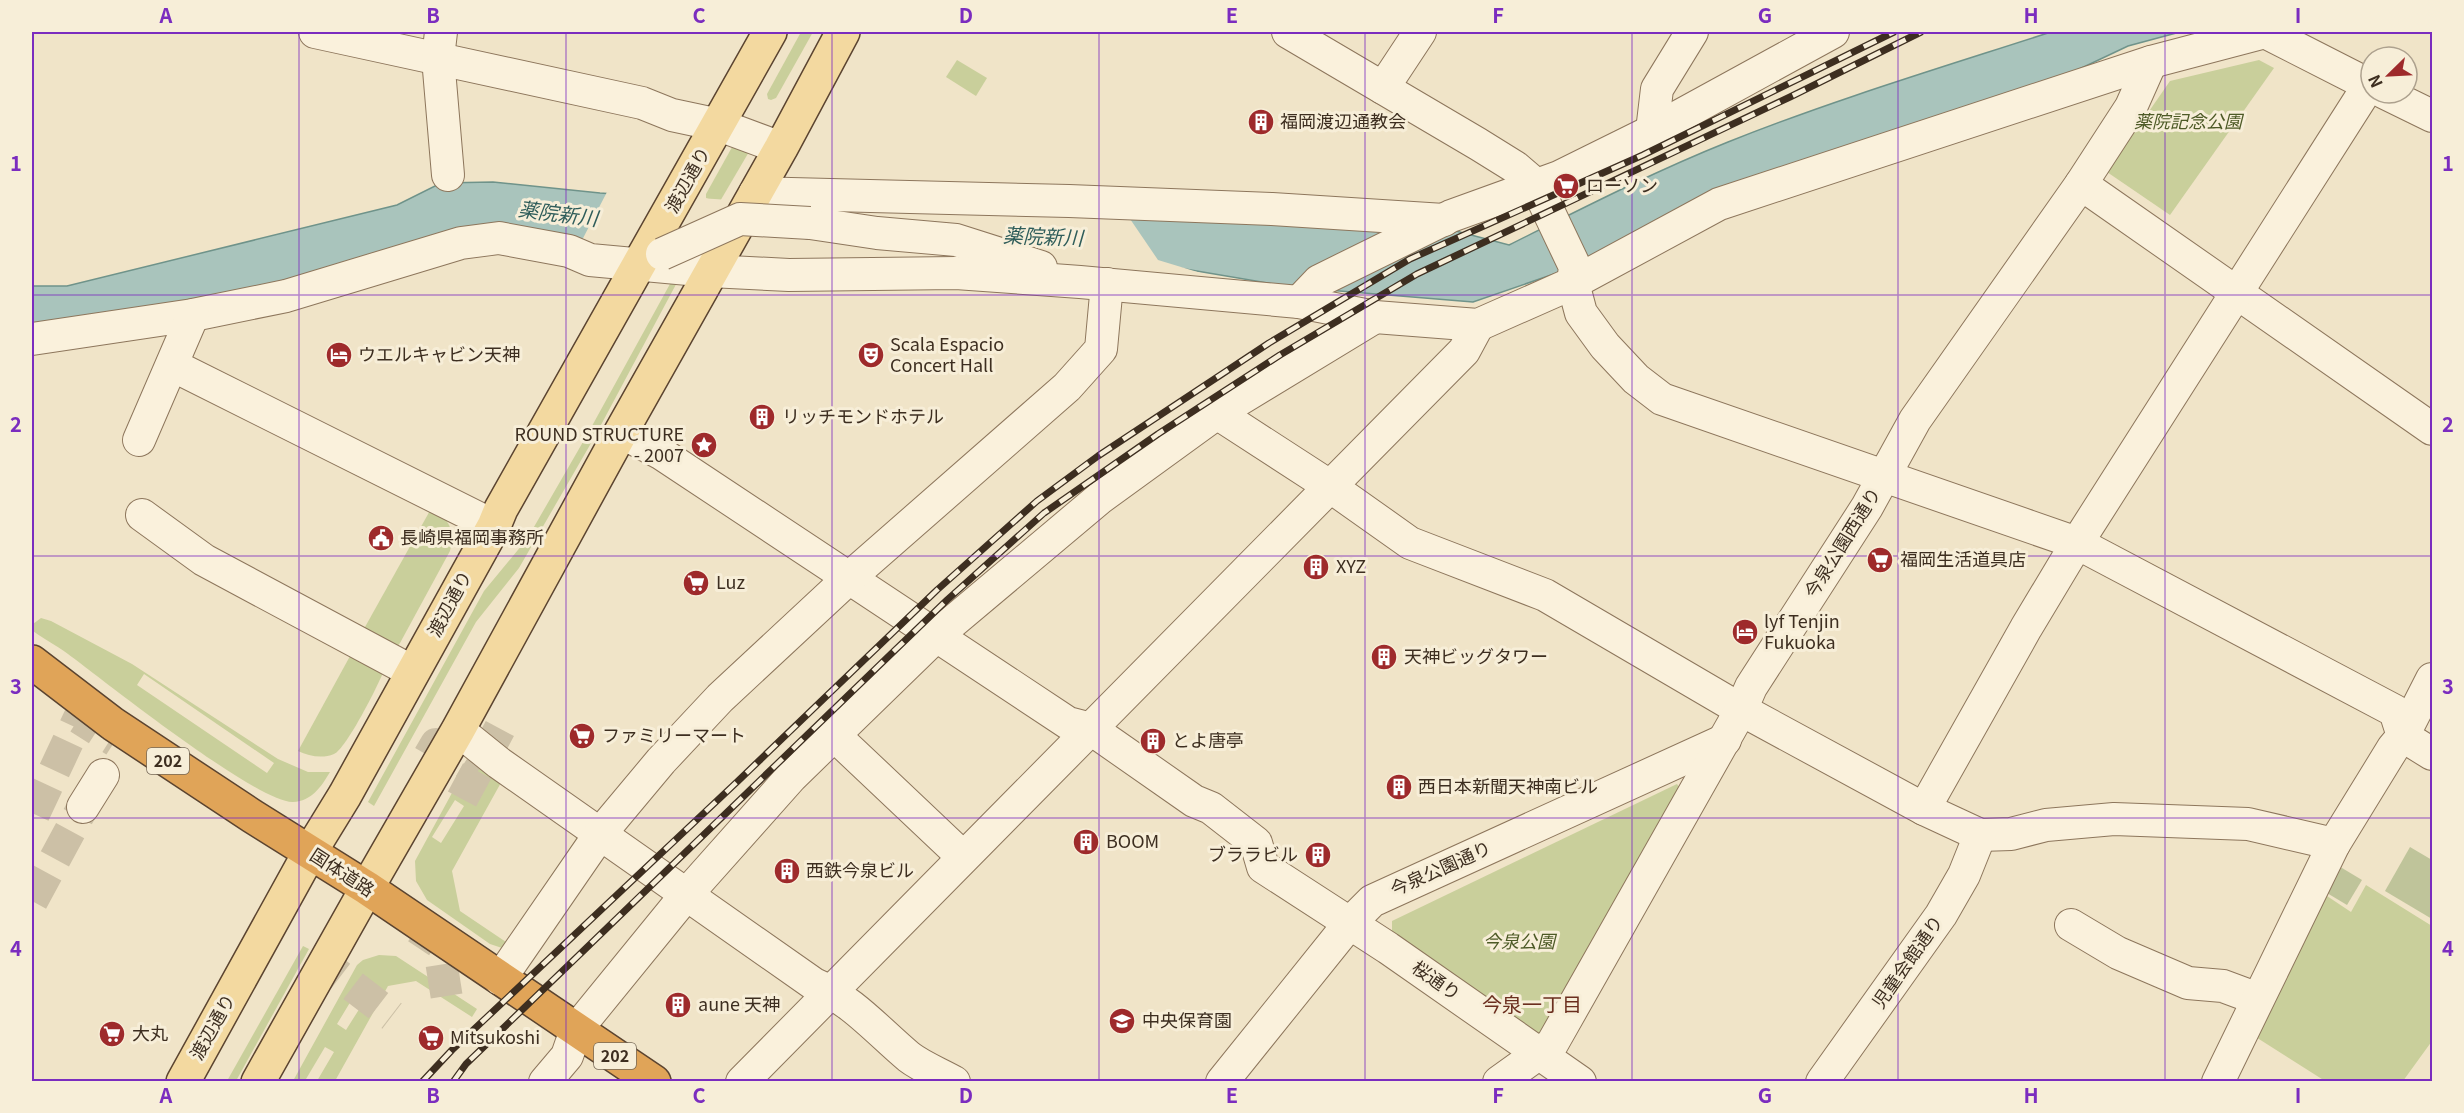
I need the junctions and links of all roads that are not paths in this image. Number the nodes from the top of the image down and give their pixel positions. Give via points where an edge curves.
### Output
1 (315, 32) edge
2 (770, 32) edge
3 (843, 32) edge
4 (1288, 32) edge
5 (1420, 32) edge
6 (1692, 32) edge
7 (1833, 32) edge
8 (2265, 32) edge
9 (440, 45) edge
10 (2151, 62) junction
11 (2359, 80) edge
12 (1383, 88) junction
13 (2364, 105) edge
14 (2410, 105) edge
15 (2433, 116) edge
16 (719, 125) junction
17 (1652, 131) junction
18 (781, 148) junction
19 (448, 175) dead end
20 (2081, 183) junction
21 (1536, 185) junction
22 (749, 204) junction
23 (1448, 218) junction
24 (649, 257) junction
25 (713, 265) junction
26 (1574, 275) junction
27 (1081, 279) junction
28 (2237, 293) junction
29 (1303, 297) junction
30 (193, 315) junction
31 (1375, 317) junction
32 (1478, 326) junction
33 (32, 339) edge
34 (172, 365) junction
35 (1217, 413) junction
36 (2433, 429) edge
37 (621, 432) junction
38 (139, 440) dead end
39 (1884, 478) junction
40 (1331, 487) junction
41 (142, 515) dead end
42 (494, 526) junction
43 (2077, 543) junction
44 (849, 578) junction
45 (937, 635) junction
46 (32, 662) edge
47 (413, 672) junction
48 (2433, 680) edge
49 (1742, 710) junction
50 (1091, 729) junction
51 (458, 730) junction
52 (833, 734) junction
53 (2403, 736) junction
54 (1725, 740) junction
55 (2433, 754) edge
56 (103, 775) dead end
57 (84, 807) tunnel mouth
58 (1924, 809) junction
59 (600, 834) junction
60 (1980, 835) junction
61 (2334, 844) junction
62 (310, 852) junction
63 (963, 857) junction
64 (366, 888) junction
65 (686, 895) junction
66 (1349, 924) junction
67 (2071, 925) dead end
68 (500, 979) junction
69 (831, 991) junction
70 (2258, 999) junction
71 (576, 1030) junction
72 (1540, 1054) junction
73 (183, 1082) edge
74 (258, 1082) edge
75 (545, 1082) edge
76 (654, 1082) edge
77 (742, 1082) edge
78 (954, 1082) edge
79 (1222, 1082) edge
80 (1499, 1082) edge
81 (1580, 1082) edge
82 (1822, 1082) edge
83 (2218, 1082) edge

1 - 9 street
2 - 16 main road, 渡辺通り
3 - 18 main road
4 - 12 street
5 - 12 street
6 - 17 street via 1657,89
7 - 17 street
8 - 10 street
8 - 11 street
9 - 16 street via 672,115
9 - 19 street
10 - 20 street, 今泉公園西通り via 2131,107
10 - 26 street via 1719,204
12 - 21 street via 1515,167
13 - 28 street
14 - 15 street
16 - 18 street
16 - 24 main road, 渡辺通り
17 - 21 street
18 - 22 main road
20 - 28 street
20 - 39 street, 今泉公園西通り via 1915,420
21 - 23 street
21 - 26 street
22 - 23 street via 1069,201
22 - 24 street, bridge
22 - 25 main road
22 - 27 street, bridge via 793,221 956,240
23 - 29 street via 1319,281
24 - 25 street
24 - 30 street via 590,260 569,251 499,238 451,246 286,296
24 - 42 main road, 渡辺通り
25 - 27 street via 789,275 956,273
25 - 37 main road
26 - 32 street
26 - 39 street via 1581,313 1636,379 1662,399
27 - 29 street
27 - 44 street via 1101,349 1074,379
28 - 36 street
28 - 43 street
29 - 31 street
30 - 33 street
30 - 34 street
31 - 32 street
31 - 35 street
32 - 40 street via 1464,351
34 - 38 street
34 - 42 street
35 - 40 street
35 - 45 street via 1100,498
37 - 44 street, 桜通り via 662,454
37 - 51 main road
39 - 43 street
39 - 49 street, 今泉公園西通り via 1751,687
40 - 49 street via 1410,543 1545,595
40 - 50 street
41 - 47 street via 204,560
42 - 47 main road, 渡辺通り
43 - 53 street via 2395,711
43 - 58 street
44 - 45 street, 桜通り
44 - 59 street via 720,698
45 - 50 street, 桜通り via 1068,723
45 - 52 street
46 - 62 highway, 国体道路 / 202 via 112,724
47 - 62 main road, 渡辺通り
48 - 53 street
49 - 54 street, 今泉公園西通り
49 - 58 street
50 - 63 street
50 - 66 street, 桜通り via 1194,801 1211,808 1256,843 1263,867
51 - 59 street via 499,764
51 - 64 main road
52 - 63 street
52 - 65 street
53 - 55 street
53 - 61 street
54 - 66 street, 今泉公園通り via 1372,900
54 - 72 street, 今泉公園西通り via 1552,1044
56 - 57 street
58 - 60 street
59 - 65 street
59 - 68 street
60 - 61 street via 2114,819 2248,824
60 - 82 street, 児童会館通り via 1965,875 1941,915
61 - 70 street
62 - 64 highway, 国体道路 / 202
62 - 73 main road, 渡辺通り
63 - 69 street
64 - 68 highway, 国体道路 / 202
64 - 74 main road
65 - 69 street via 814,984
65 - 71 street
66 - 72 street, 桜通り
66 - 79 street, 今泉公園通り
67 - 70 street via 2118,953 2188,983 2223,986
68 - 71 highway, 国体道路 / 202
69 - 77 street
69 - 78 street via 912,1059
70 - 83 street
71 - 75 street via 567,1056
71 - 76 highway, 国体道路 / 202
72 - 80 street, 今泉公園西通り
72 - 81 street, 桜通り

